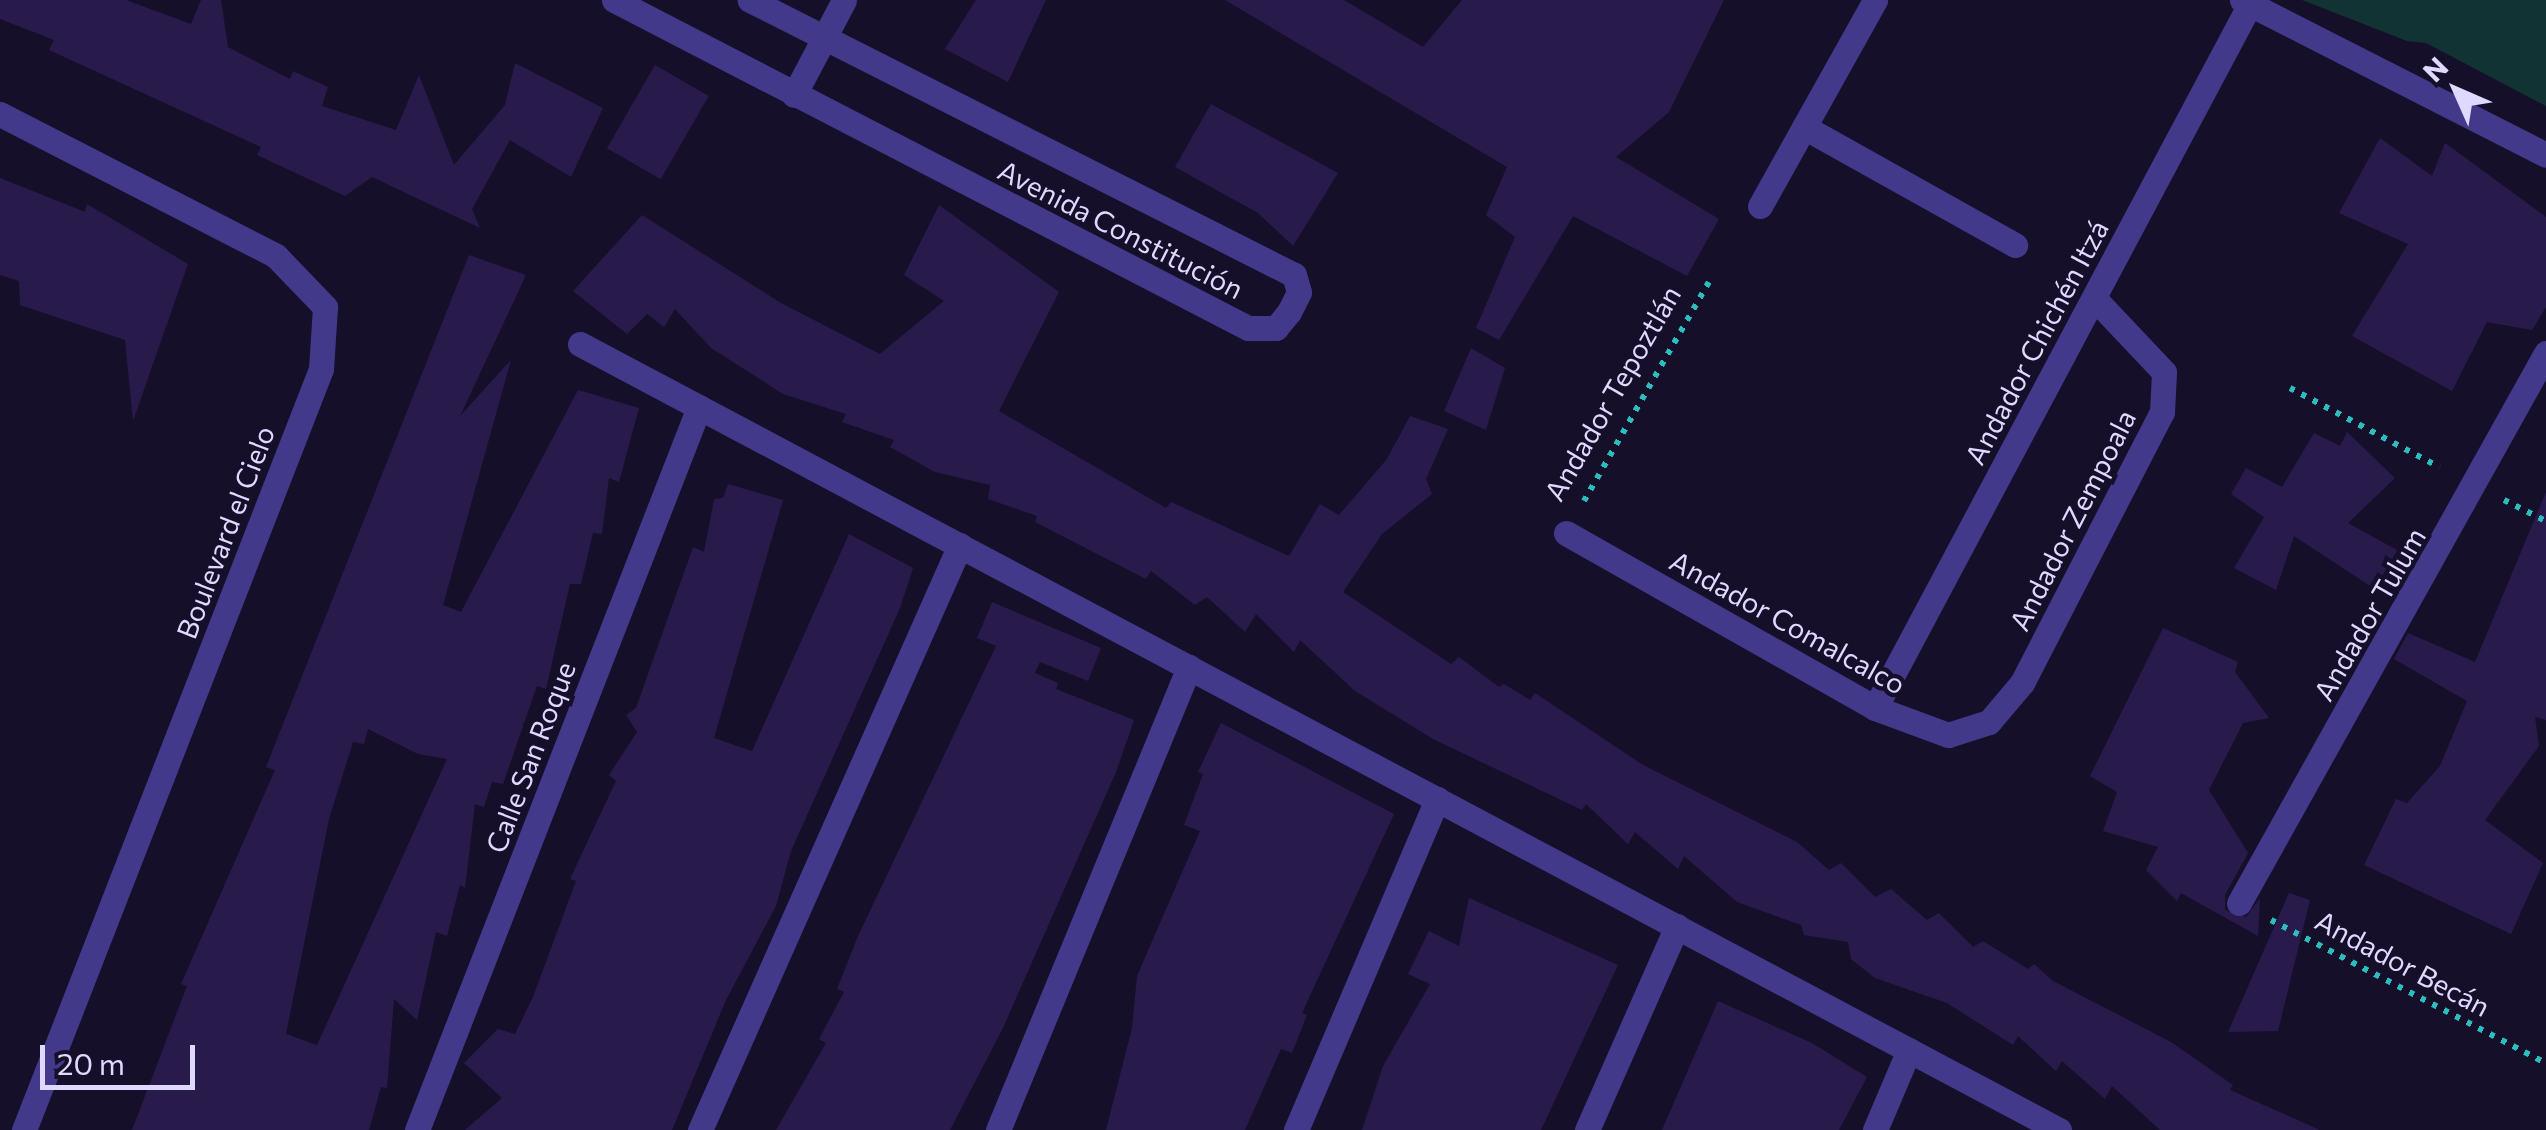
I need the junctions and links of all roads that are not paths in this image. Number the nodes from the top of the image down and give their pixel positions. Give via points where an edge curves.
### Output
1 (614, 0) edge
2 (750, 0) edge
3 (844, 0) edge
4 (1876, 0) edge
5 (2246, 2) edge
6 (824, 39) junction
7 (794, 95) junction
8 (0, 114) edge
9 (1804, 127) junction
10 (2546, 155) edge
11 (1760, 206) dead end
12 (2015, 246) dead end
13 (2094, 298) junction
14 (580, 344) dead end
15 (2546, 354) edge
16 (700, 407) junction
17 (1566, 533) road end
18 (960, 545) junction
19 (1190, 667) junction
20 (1875, 708) junction
21 (1988, 722) joint
22 (1437, 799) junction
23 (2239, 903) road end
24 (1677, 926) junction
25 (1909, 1050) junction
26 (24, 1130) edge
27 (416, 1130) edge
28 (700, 1130) edge
29 (998, 1130) edge
30 (1296, 1130) edge
31 (1587, 1130) edge
32 (1875, 1130) edge
33 (2059, 1130) edge

1 - 7 street, Avenida Constitución
2 - 6 street, Avenida Constitución
3 - 6 street
4 - 9 street
5 - 10 street
5 - 13 street, Andador Chichén Itzá
6 - 7 street
6 - 7 street, Avenida Constitución via 1294,275 1299,292 1289,312 1276,328 1248,328
8 - 26 street, Boulevard el Cielo via 276,256 325,307 320,369
9 - 11 street
9 - 12 street
13 - 20 street, Andador Chichén Itzá
13 - 21 street, Andador Zempoala via 2164,372 2162,412 2022,683
14 - 16 street
15 - 23 street, Andador Tulum
16 - 18 street
16 - 27 street, Calle San Roque
17 - 20 street, Andador Comalcalco
18 - 19 street
18 - 28 street
19 - 22 street
19 - 29 street
20 - 21 street, Andador Comalcalco via 1948,735
22 - 24 street
22 - 30 street
24 - 25 street
24 - 31 street
25 - 32 street
25 - 33 street

